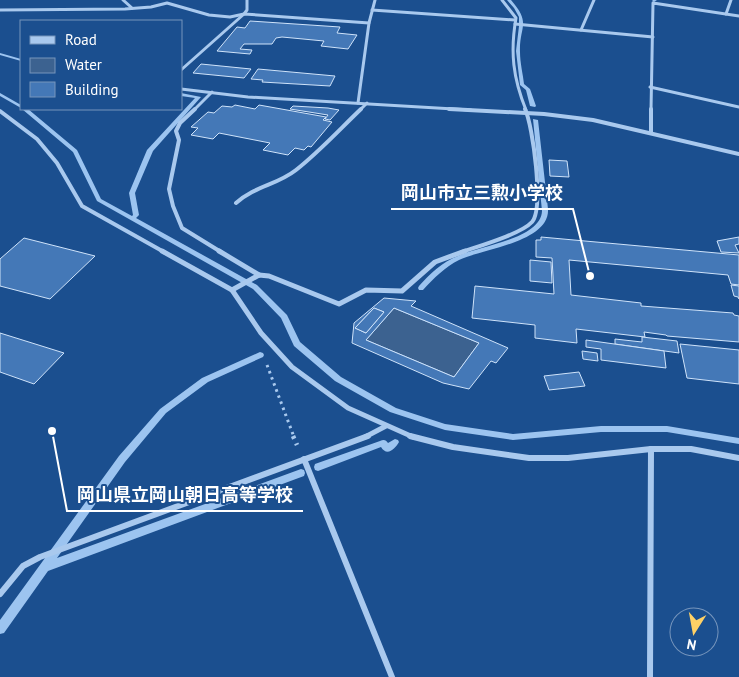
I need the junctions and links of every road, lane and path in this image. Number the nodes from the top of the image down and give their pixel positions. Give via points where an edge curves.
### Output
1 (123, 0) edge
2 (247, 0) edge
3 (375, 0) edge
4 (502, 0) edge
5 (594, 0) edge
6 (731, 0) edge
7 (132, 8) junction
8 (0, 10) edge
9 (372, 10) junction
10 (244, 14) junction
11 (726, 14) junction
12 (739, 16) edge
13 (369, 23) junction
14 (516, 23) junction
15 (581, 30) junction
16 (653, 37) junction
17 (182, 69) edge
18 (650, 87) junction
19 (182, 89) edge
20 (212, 92) junction
21 (358, 103) junction
22 (367, 103) junction
23 (739, 107) edge
24 (0, 111) edge
25 (525, 112) junction
26 (651, 132) junction
27 (739, 154) edge
28 (236, 202) dead end
29 (258, 276) junction
30 (232, 290) junction
31 (261, 333) junction
32 (386, 426) junction
33 (650, 449) junction
34 (739, 458) edge
35 (304, 459) junction
36 (0, 594) edge
37 (392, 677) edge
38 (650, 677) edge

1 - 7 street
2 - 10 street
3 - 9 street
4 - 14 street via 513,12
5 - 15 street
6 - 11 street
7 - 8 street
7 - 10 street via 167,3 209,15 230,17
9 - 13 street
9 - 14 street
10 - 13 street
10 - 17 street
11 - 12 street
11 - 16 street via 653,3
13 - 21 street
14 - 15 street
14 - 25 street via 512,42 516,86
15 - 16 street
16 - 18 street
18 - 23 street
18 - 26 street
19 - 20 street
20 - 21 street
20 - 29 street via 176,131 179,140 170,189 173,206 182,228
21 - 22 street
22 - 25 street
22 - 28 street via 296,170 247,193
24 - 30 street via 37,139 57,163 82,206
25 - 26 street via 593,120
25 - 29 street via 530,120 536,164 536,212 523,229 435,262 402,291 366,290 339,304 269,276
26 - 27 street
29 - 30 street
30 - 31 street
31 - 32 street via 292,367 325,393
31 - 35 path via 270,375
32 - 33 street via 452,447 529,458 568,458
32 - 35 street
33 - 34 street via 691,449
33 - 38 street
35 - 36 street via 40,558 23,566
35 - 37 street

